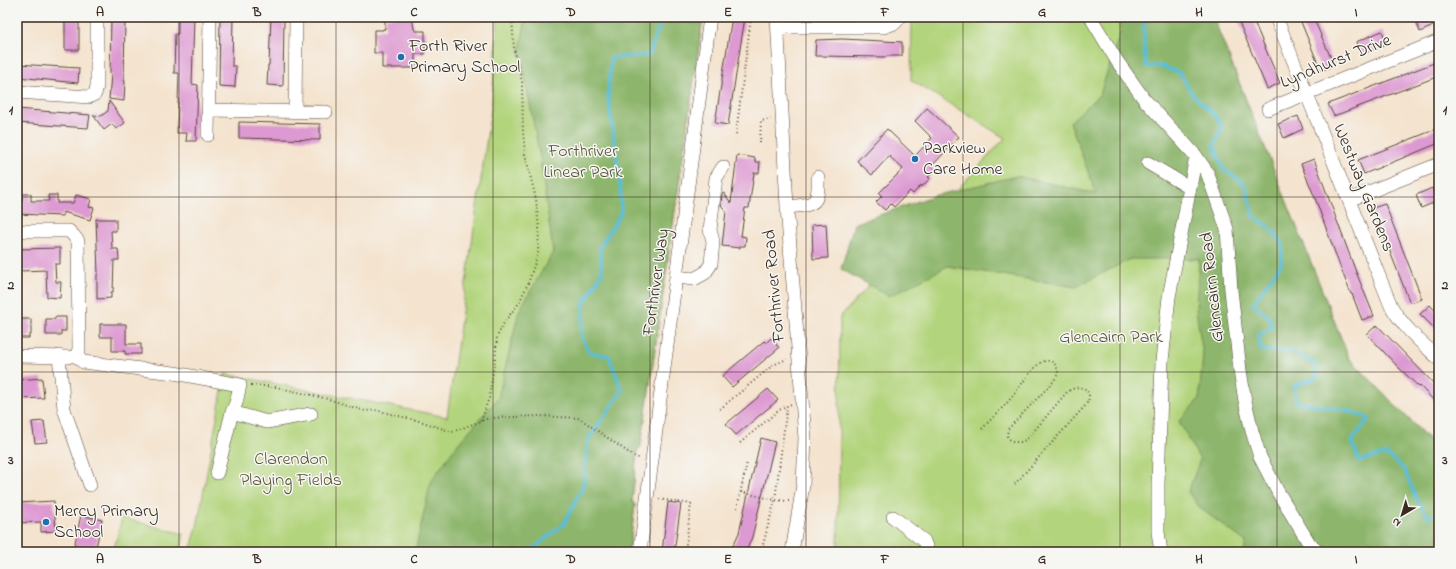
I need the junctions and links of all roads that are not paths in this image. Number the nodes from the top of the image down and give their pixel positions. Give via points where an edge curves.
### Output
1 (98, 17) edge
2 (210, 17) edge
3 (296, 17) edge
4 (710, 17) edge
5 (900, 17) edge
6 (1091, 17) edge
7 (1276, 17) edge
8 (777, 22) edge
9 (819, 22) edge
10 (1439, 40) edge
11 (17, 92) edge
12 (1306, 93) junction
13 (1268, 109) dead end
14 (209, 110) junction
15 (295, 111) junction
16 (326, 112) dead end
17 (208, 135) dead end
18 (1196, 156) junction
19 (1148, 163) dead end
20 (1439, 164) edge
21 (723, 167) dead end
22 (818, 177) dead end
23 (1190, 188) junction
24 (1349, 200) junction
25 (787, 207) junction
26 (17, 231) edge
27 (676, 277) junction
28 (17, 356) edge
29 (59, 356) junction
30 (76, 356) junction
31 (1439, 359) edge
32 (232, 412) junction
33 (311, 414) dead end
34 (217, 473) dead end
35 (90, 485) dead end
36 (893, 517) dead end
37 (640, 552) edge
38 (792, 552) edge
39 (928, 552) edge
40 (1161, 552) edge
41 (1318, 552) edge

1 - 11 street via 95,94 89,97
2 - 14 street
3 - 15 street
4 - 27 street, Forthriver Way
5 - 9 street via 895,23 884,27
6 - 18 street, Glencairn Road via 1117,61 1144,99
7 - 12 street, Westway Gardens
8 - 9 street
8 - 25 street, Forthriver Road
10 - 12 street, Lyndhurst Drive
12 - 13 street, Lyndhurst Drive
12 - 24 street, Westway Gardens
14 - 15 street
14 - 17 street
15 - 16 street
18 - 23 street
18 - 41 street, Glencairn Road via 1207,172 1227,229 1240,370 1260,458 1309,543
19 - 23 street
20 - 24 street
21 - 27 street via 716,178 710,230 713,241 711,264 705,273 694,279
22 - 25 street via 818,197 815,201 811,204
23 - 40 street via 1169,297 1162,361 1158,484 1158,532
24 - 31 street, Westway Gardens via 1397,317
25 - 38 street, Forthriver Road via 805,438 803,485
26 - 30 street via 69,231 78,241 79,350
27 - 37 street, Forthriver Way
28 - 29 street
29 - 30 street
29 - 35 street via 64,409
30 - 32 street via 83,362 174,373 240,385
32 - 33 street via 267,422
32 - 34 street
36 - 39 street via 924,541

